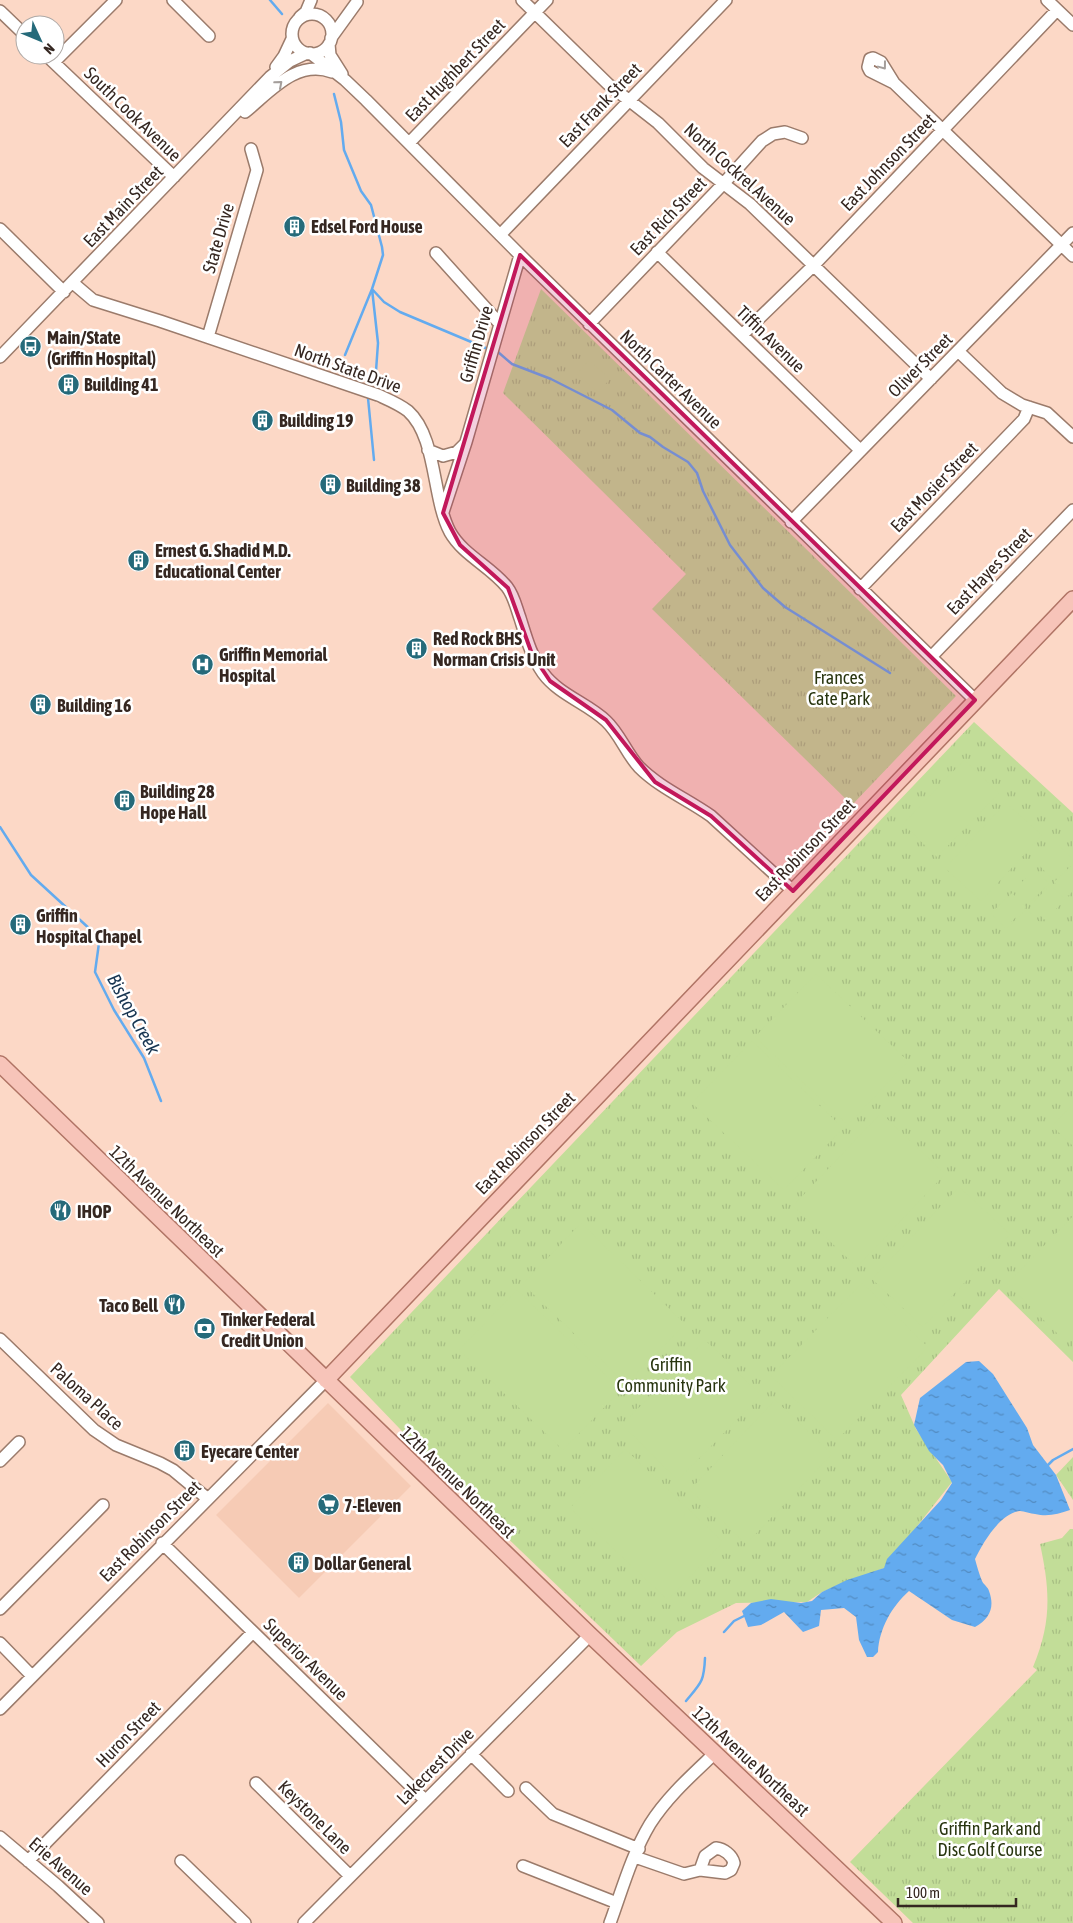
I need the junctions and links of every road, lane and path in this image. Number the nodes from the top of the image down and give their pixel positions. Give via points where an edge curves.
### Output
1 (116, 0) edge
2 (172, 0) edge
3 (312, 0) edge
4 (319, 0) edge
5 (522, 0) edge
6 (547, 0) edge
7 (726, 0) edge
8 (1047, 0) edge
9 (358, 1) edge
10 (1057, 10) junction
11 (0, 11) edge
12 (535, 12) junction
13 (299, 18) junction
14 (324, 18) junction
15 (15, 25) edge
16 (1073, 25) edge
17 (209, 36) dead end
18 (292, 39) junction
19 (330, 41) junction
20 (65, 46) edge
21 (308, 53) junction
22 (56, 65) edge
23 (340, 76) junction
24 (270, 77) junction
25 (894, 83) dead end
26 (628, 100) junction
27 (943, 129) junction
28 (802, 138) dead end
29 (410, 143) junction
30 (202, 149) junction
31 (251, 149) dead end
32 (174, 177) junction
33 (724, 183) junction
34 (0, 229) edge
35 (1073, 233) edge
36 (500, 235) junction
37 (1062, 245) junction
38 (657, 252) junction
39 (436, 254) dead end
40 (520, 255) junction
41 (1073, 256) edge
42 (814, 265) junction
43 (73, 283) junction
44 (64, 292) junction
45 (500, 324) junction
46 (589, 324) junction
47 (742, 335) junction
48 (208, 337) junction
49 (958, 351) junction
50 (0, 358) edge
51 (931, 379) junction
52 (1029, 407) junction
53 (1073, 437) edge
54 (466, 442) junction
55 (428, 450) junction
56 (860, 450) junction
57 (1073, 510) edge
58 (443, 513) junction
59 (791, 522) junction
60 (860, 589) junction
61 (1073, 599) edge
62 (931, 657) junction
63 (974, 700) junction
64 (792, 891) junction
65 (0, 1064) edge
66 (0, 1339) edge
67 (326, 1380) junction
68 (19, 1442) dead end
69 (0, 1461) edge
70 (208, 1499) junction
71 (103, 1505) dead end
72 (162, 1543) junction
73 (0, 1609) edge
74 (253, 1632) junction
75 (590, 1635) junction
76 (0, 1643) edge
77 (32, 1676) junction
78 (0, 1709) edge
79 (715, 1753) junction
80 (471, 1754) junction
81 (256, 1783) dead end
82 (526, 1788) dead end
83 (508, 1791) dead end
84 (425, 1800) junction
85 (0, 1837) edge
86 (637, 1853) junction
87 (28, 1861) junction
88 (181, 1861) dead end
89 (523, 1866) dead end
90 (700, 1870) dead end
91 (350, 1876) junction
92 (617, 1903) junction
93 (98, 1923) edge
94 (245, 1923) edge
95 (304, 1923) edge
96 (610, 1923) edge
97 (894, 1923) edge

1 - 20 street
2 - 17 street
3 - 13 street
4 - 14 street
5 - 12 street, North Cockrel Avenue
6 - 12 street, East Hughbert Street
7 - 26 street, East Frank Street
8 - 10 street
9 - 14 street via 340,14
9 - 19 street
10 - 16 street
10 - 27 street, East Johnson Street
11 - 15 street
12 - 26 street, North Cockrel Avenue
12 - 29 street, East Hughbert Street
13 - 14 street via 314,14
13 - 18 street via 292,28
14 - 19 street via 331,30
18 - 21 street via 300,50
18 - 24 street, East Main Street
19 - 21 street via 324,49
19 - 23 street, North Carter Avenue via 330,56
21 - 23 street, North Carter Avenue
21 - 24 street, East Main Street via 290,61
22 - 32 street, South Cook Avenue
23 - 29 street, North Carter Avenue
30 -> 23 street via 296,72 315,69
24 - 30 street, East Main Street
25 - 27 street
26 - 33 street, North Cockrel Avenue
26 - 36 street, East Frank Street
27 - 37 street
27 - 42 street, East Johnson Street
28 - 33 street, East Rich Street via 785,132 766,137
29 - 36 street, North Carter Avenue
30 - 32 street, East Main Street
31 - 48 street, State Drive via 256,170
32 - 43 street, East Main Street
33 - 38 street, East Rich Street
33 - 42 street, North Cockrel Avenue
34 - 44 street
35 - 37 street, Oliver Street
36 - 40 street, North Carter Avenue
37 - 41 street
37 - 49 street, Oliver Street
38 - 46 street, East Rich Street
38 - 47 street, Tiffin Avenue
39 - 45 street
40 - 45 street, Griffin Drive
40 - 46 street, North Carter Avenue
42 - 47 street, East Johnson Street
42 - 51 street, North Cockrel Avenue
43 - 44 street, East Main Street
43 - 48 street, North State Drive via 93,300
44 - 50 street, East Main Street
45 - 54 street, Griffin Drive
46 - 59 street, North Carter Avenue
47 - 56 street, Tiffin Avenue
48 - 55 street, North State Drive via 396,403 412,415
49 - 51 street, Oliver Street
49 - 52 street via 1002,393
51 - 56 street, Oliver Street
52 - 53 street via 1047,413
52 - 60 street, East Mosier Street via 1024,419
54 - 55 street via 457,452 443,456
54 - 58 street, Griffin Drive
55 - 58 street, North State Drive
56 - 59 street, Oliver Street
57 - 62 street, East Hayes Street
58 - 64 street, North State Drive via 450,532 460,545 508,588 532,654 550,681 606,720 638,765 655,782 710,816
59 - 60 street, North Carter Avenue
60 - 62 street, North Carter Avenue
61 - 63 main road, East Robinson Street
62 - 63 street, North Carter Avenue
63 - 64 main road, East Robinson Street
64 - 67 main road, East Robinson Street
65 - 67 main road, 12th Avenue Northeast
66 - 70 street, Paloma Place via 94,1430 116,1445 173,1470
67 - 70 street, East Robinson Street
67 - 75 main road, 12th Avenue Northeast
68 - 69 street
70 - 72 street, East Robinson Street
71 - 73 street
72 - 74 street, Superior Avenue
72 - 77 street, East Robinson Street
74 - 84 street, Superior Avenue
74 - 87 street, Huron Street
75 - 79 main road, 12th Avenue Northeast
75 - 80 street, Lakecrest Drive
76 - 77 street
77 - 78 street, East Robinson Street
79 - 86 street via 665,1803 650,1824
79 - 97 main road, 12th Avenue Northeast
80 - 83 street
80 - 84 street, Lakecrest Drive
81 - 91 street, Keystone Lane
82 - 86 street via 552,1814
84 - 91 street, Lakecrest Drive
85 - 87 street, Erie Avenue
86 - 90 street via 679,1873 690,1874
86 - 92 street
87 - 93 street, Erie Avenue
88 - 94 street
89 - 92 street
91 - 95 street, Lakecrest Drive
92 - 96 street

